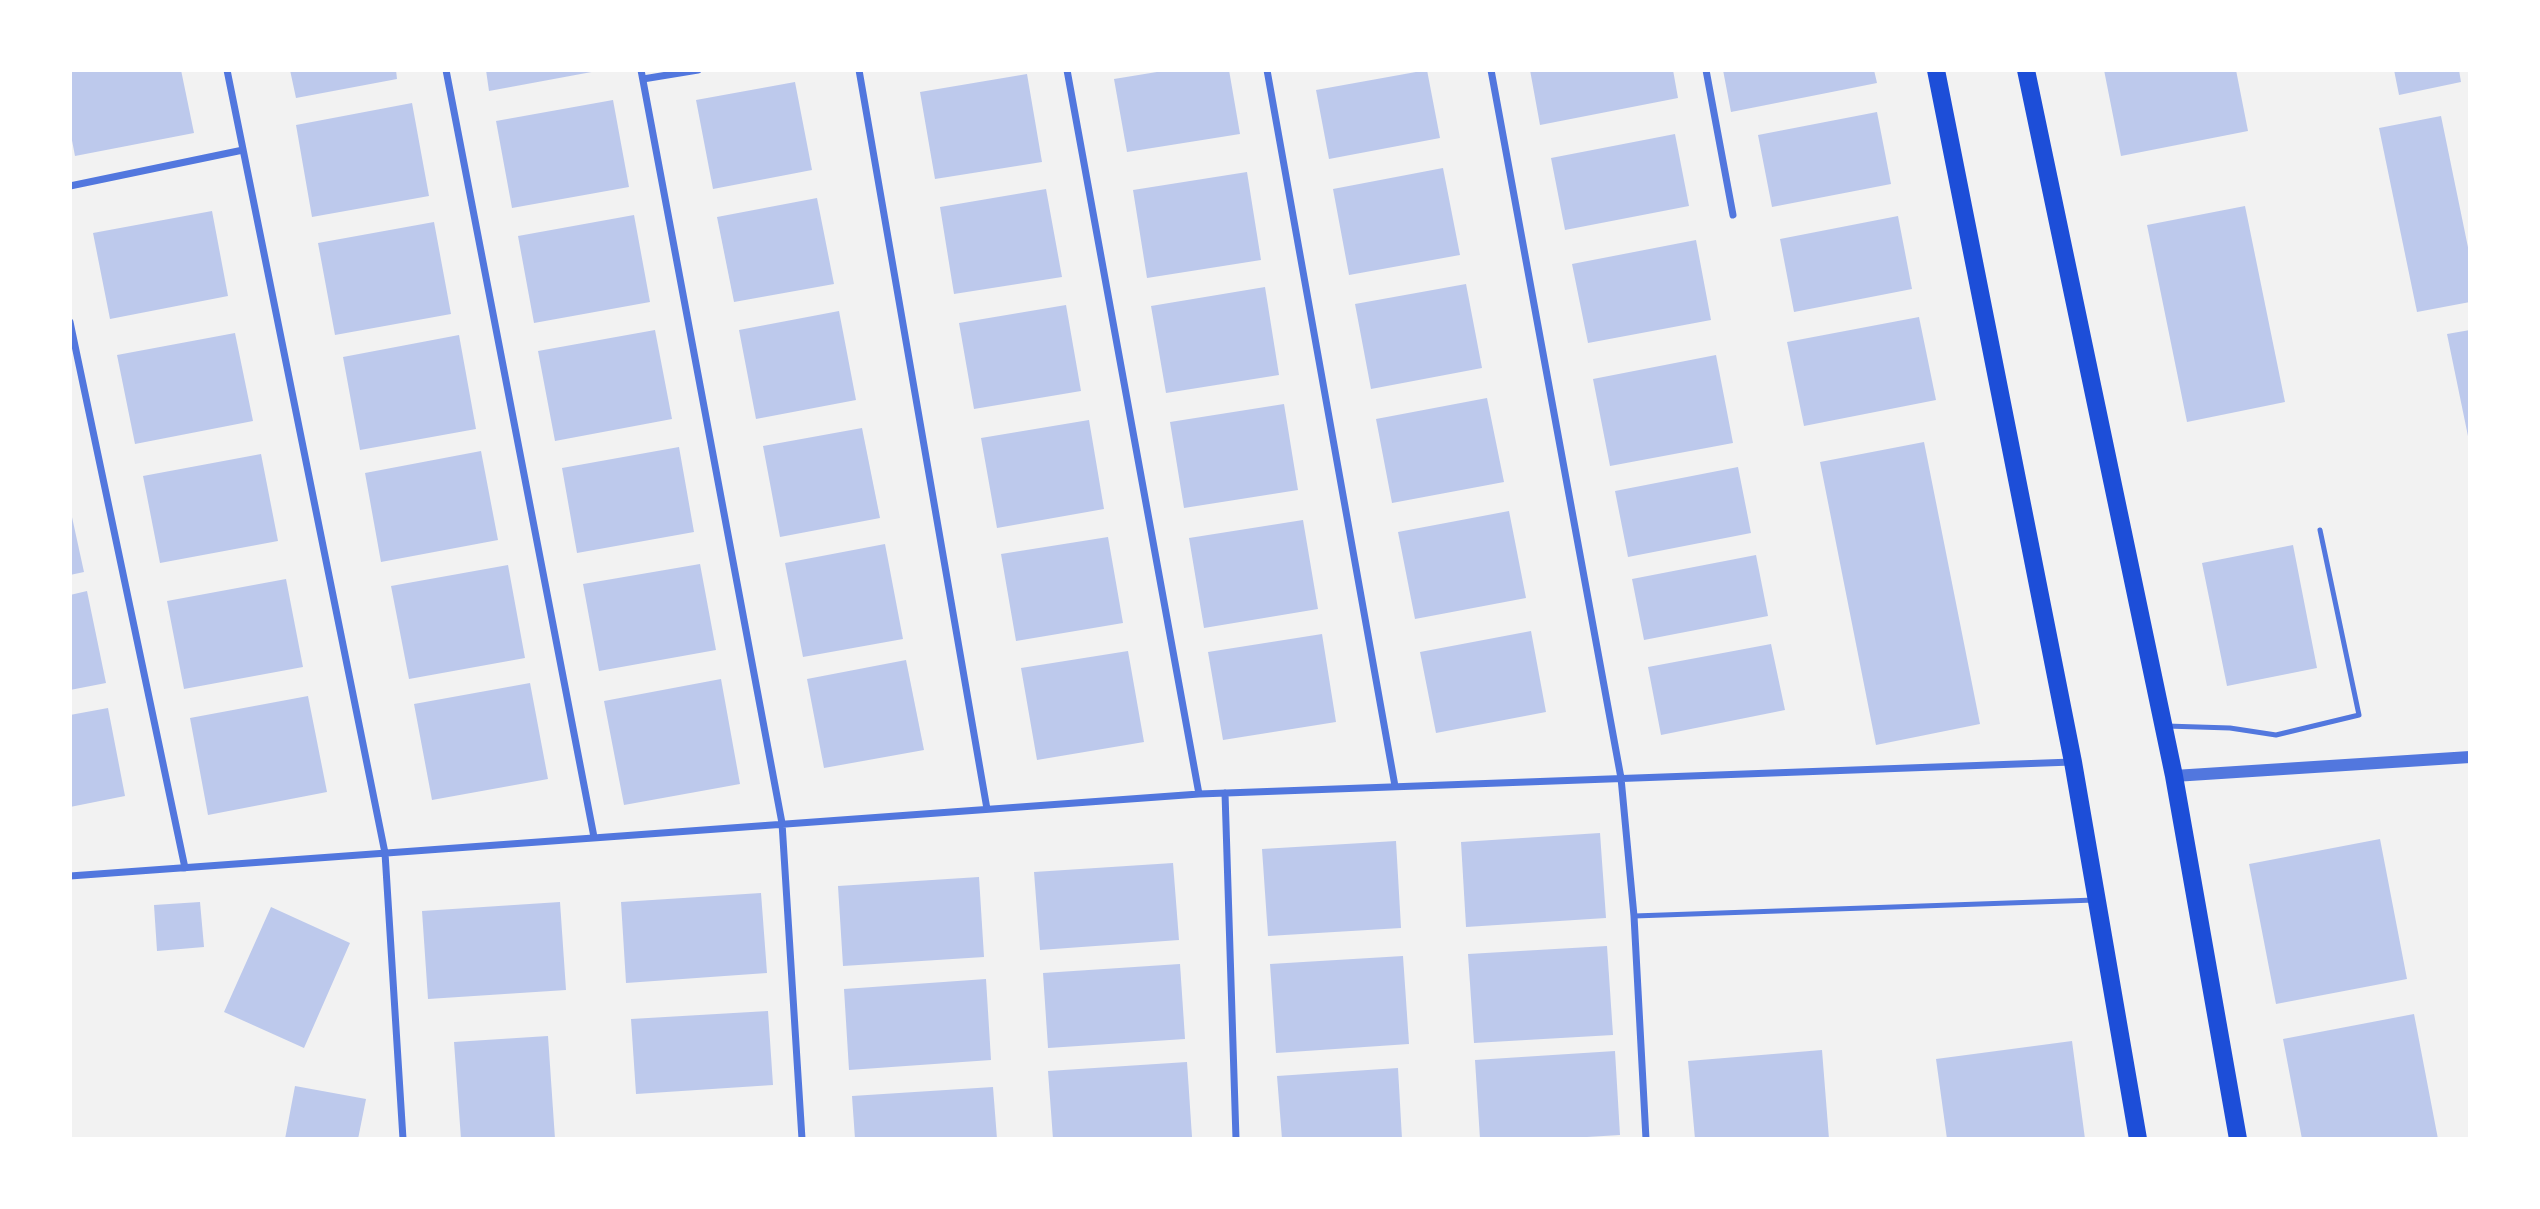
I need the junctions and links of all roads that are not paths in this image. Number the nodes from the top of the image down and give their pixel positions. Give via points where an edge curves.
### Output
1 (227, 70) edge
2 (446, 70) edge
3 (698, 70) edge
4 (859, 70) edge
5 (1067, 70) edge
6 (1267, 70) edge
7 (1490, 70) edge
8 (1706, 70) edge
9 (1936, 70) edge
10 (2026, 70) edge
11 (642, 74) edge
12 (243, 150) junction
13 (70, 186) edge
14 (1733, 215) dead end
15 (70, 321) edge
16 (2320, 530) dead end
17 (2164, 726) junction
18 (2470, 757) edge
19 (2073, 762) junction
20 (2174, 776) junction
21 (1622, 778) junction
22 (1395, 786) junction
23 (1225, 793) junction
24 (1199, 794) junction
25 (987, 809) junction
26 (782, 823) junction
27 (594, 837) junction
28 (385, 853) junction
29 (185, 868) junction
30 (70, 876) edge
31 (2098, 900) junction
32 (1634, 916) junction
33 (404, 1139) edge
34 (802, 1139) edge
35 (1236, 1139) edge
36 (1646, 1139) edge
37 (2138, 1139) edge
38 (2238, 1139) edge

1 - 12 street
2 - 27 street
3 - 11 street
4 - 25 street
5 - 24 street
6 - 22 street
7 - 21 street
8 - 14 street
9 - 19 main road
10 - 17 main road
11 - 26 street
12 - 13 street
12 - 28 street
15 - 29 street
16 - 17 lane via 2359,715 2276,735
17 - 20 main road
18 - 20 street
19 - 21 street
19 - 31 main road
20 - 38 main road
21 - 22 street
21 - 32 street
22 - 23 street
23 - 24 street
23 - 35 street
24 - 25 street
25 - 26 street
26 - 27 street
26 - 34 street
27 - 28 street
28 - 29 street
28 - 33 street
29 - 30 street
31 - 32 lane
31 - 37 main road
32 - 36 street

